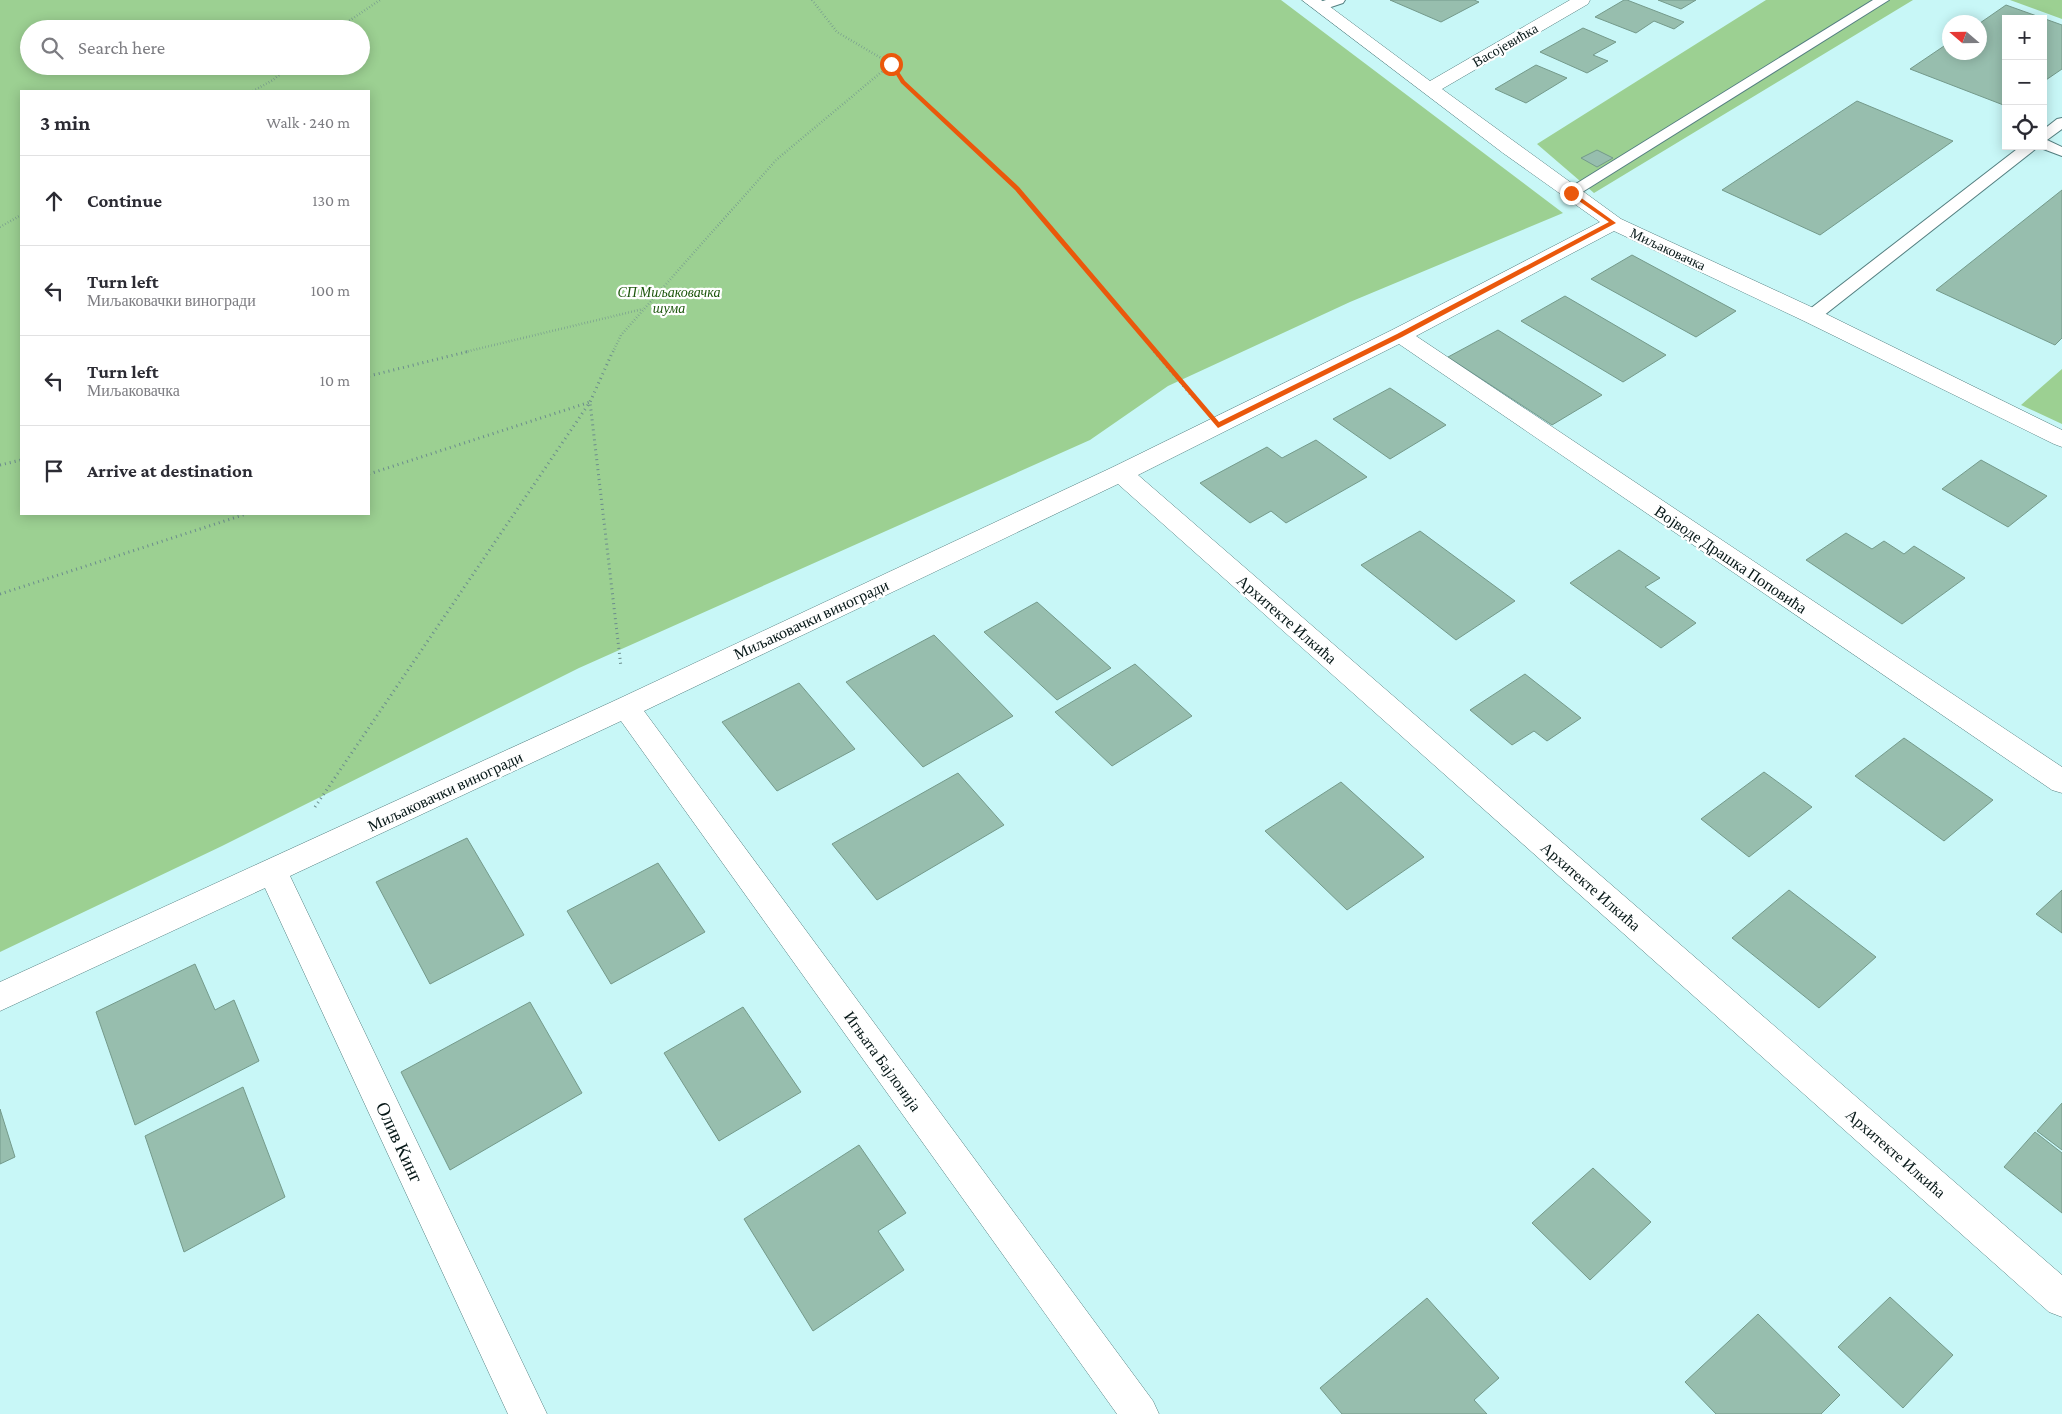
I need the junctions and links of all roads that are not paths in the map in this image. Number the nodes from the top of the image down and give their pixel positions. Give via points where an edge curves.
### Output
1 (1338, 0) edge
2 (1582, 0) edge
3 (1882, 0) edge
4 (1314, 4) edge
5 (1429, 90) junction
6 (2062, 122) edge
7 (2047, 134) edge
8 (2047, 146) edge
9 (2026, 150) edge
10 (2062, 152) edge
11 (1571, 193) junction
12 (1614, 223) junction
13 (1812, 316) junction
14 (1400, 335) junction
15 (2062, 439) edge
16 (1121, 473) junction
17 (626, 707) junction
18 (2062, 782) edge
19 (272, 871) junction
20 (0, 997) edge
21 (2062, 1299) edge
22 (528, 1414) edge
23 (1140, 1414) edge

1 - 4 lane
2 - 5 street, Васојевићка
3 - 11 lane
4 - 5 street, Миљаковачка
5 - 11 street, Миљаковачка
6 - 7 lane
8 - 10 lane
9 - 13 lane
11 - 12 street, Миљаковачка
12 - 13 street, Миљаковачка
12 - 14 street, Миљаковачки виногради
13 - 15 street, Миљаковачка
14 - 16 street, Миљаковачки виногради
14 - 18 street, Војводе Драшка Поповића
16 - 17 street, Миљаковачки виногради
16 - 21 street, Архитекте Илкића
17 - 19 street, Миљаковачки виногради
17 - 23 street, Игњата Бајлонија
19 - 20 street, Миљаковачки виногради
19 - 22 street, Олив Кинг

